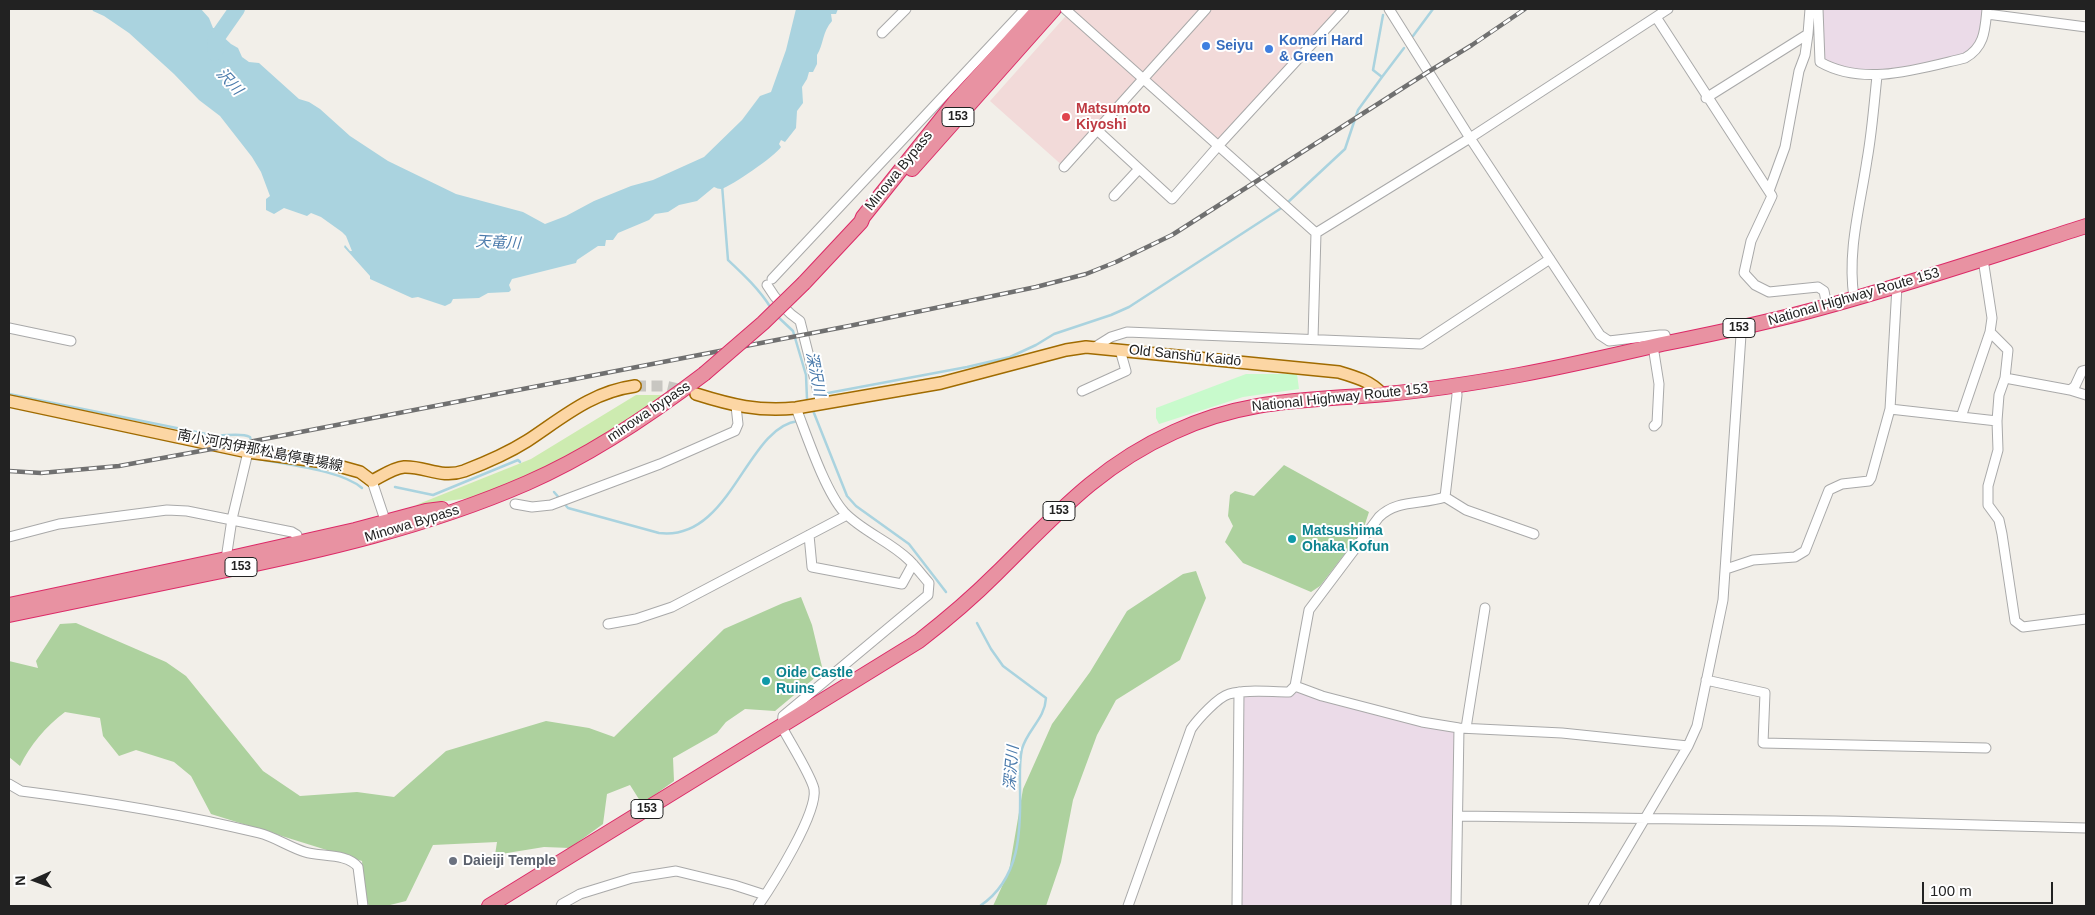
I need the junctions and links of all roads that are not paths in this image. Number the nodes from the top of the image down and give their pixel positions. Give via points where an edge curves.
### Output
1 (906, 9) edge
2 (1025, 9) edge
3 (1039, 9) edge
4 (1054, 9) edge
5 (1065, 9) edge
6 (1206, 9) edge
7 (1344, 9) edge
8 (1389, 9) edge
9 (1668, 9) edge
10 (1810, 9) edge
11 (1818, 9) edge
12 (1987, 11) edge
13 (1656, 17) junction
14 (2086, 27) edge
15 (882, 32) dead end
16 (1808, 34) junction
17 (1877, 76) junction
18 (1143, 78) junction
19 (1706, 98) junction
20 (1097, 130) junction
21 (1470, 138) junction
22 (1219, 145) junction
23 (1064, 167) dead end
24 (1138, 170) junction
25 (1769, 191) junction
26 (1114, 196) dead end
27 (861, 222) junction
28 (2086, 226) edge
29 (1316, 233) junction
30 (1550, 259) junction
31 (1983, 259) junction
32 (804, 283) joint
33 (1897, 286) junction
34 (1854, 298) junction
35 (1827, 306) junction
36 (9, 328) edge
37 (1739, 328) junction
38 (1990, 332) junction
39 (1313, 339) junction
40 (71, 341) dead end
41 (1668, 343) junction
42 (1653, 346) junction
43 (1095, 347) junction
44 (1120, 350) junction
45 (2086, 370) edge
46 (2005, 378) junction
47 (1456, 385) junction
48 (634, 386) tunnel mouth
49 (1082, 390) dead end
50 (2070, 390) junction
51 (696, 394) tunnel mouth
52 (1382, 394) junction
53 (2086, 395) edge
54 (9, 401) edge
55 (818, 405) junction
56 (736, 406) junction
57 (798, 408) junction
58 (1890, 410) junction
59 (1961, 417) junction
60 (1997, 421) junction
61 (1654, 426) dead end
62 (248, 452) junction
63 (372, 481) junction
64 (1445, 497) junction
65 (515, 504) dead end
66 (470, 506) joint
67 (848, 515) junction
68 (232, 519) junction
69 (387, 528) junction
70 (1534, 534) dead end
71 (297, 535) dead end
72 (809, 536) junction
73 (9, 537) edge
74 (226, 559) junction
75 (911, 562) junction
76 (1726, 570) junction
77 (9, 605) edge
78 (1485, 608) dead end
79 (9, 615) edge
80 (2086, 619) edge
81 (608, 624) dead end
82 (1706, 680) junction
83 (1296, 686) junction
84 (1239, 692) junction
85 (782, 727) junction
86 (1462, 728) junction
87 (1688, 746) junction
88 (1986, 748) dead end
89 (9, 784) edge
90 (1458, 816) junction
91 (1644, 820) junction
92 (2086, 828) edge
93 (765, 895) junction
94 (562, 905) edge
95 (363, 906) edge
96 (489, 906) edge
97 (758, 906) edge
98 (1128, 906) edge
99 (1237, 906) edge
100 (1456, 906) edge
101 (1592, 906) edge

1 - 15 street
2 - 55 street via 770,282 777,300 800,321
3 - 27 highway, Minowa Bypass / 153 via 954,103
4 - 27 highway, Minowa Bypass / 153 via 867,220
5 - 18 street
6 - 18 street
7 - 22 street
8 - 21 street
9 - 13 street
10 - 16 street
11 - 17 street via 1820,62 1833,69
12 - 14 street
12 - 17 street via 1982,41 1975,53
13 - 19 street
13 - 21 street
16 - 19 street
16 - 25 street via 1785,147
17 - 34 street via 1868,159 1854,232 1851,272
18 - 20 street
18 - 22 street
19 - 25 street
20 - 23 street
20 - 24 street
21 - 29 street
21 - 30 street
22 - 24 street via 1172,199
22 - 29 street
24 - 26 street
25 - 35 street via 1772,196 1751,241 1744,273 1755,285 1769,292 1818,287 1824,291
27 - 32 highway, Minowa Bypass / 153
28 - 31 highway, National Highway Route 153 / 153
29 - 39 street
30 - 39 street via 1421,344
30 - 41 street via 1604,339 1618,341 1665,335
31 - 33 highway, National Highway Route 153 / 153
31 - 38 street via 1992,318
32 - 66 highway, minowa bypass / 153, bridge via 704,374 638,422 575,459
33 - 34 highway, National Highway Route 153 / 153
33 - 58 street
34 - 35 highway, National Highway Route 153 / 153
35 - 37 highway, National Highway Route 153 / 153
36 - 40 street
37 - 41 highway, National Highway Route 153 / 153
37 - 76 street
38 - 46 street via 2008,350
38 - 59 street
39 - 43 street via 1126,332 1111,336
41 - 42 highway, National Highway Route 153 / 153
42 - 47 highway, National Highway Route 153 / 153
42 - 61 street via 1659,384 1657,423
43 - 44 main road, Old Sanshū Kaidō
43 - 55 main road, Old Sanshū Kaidō via 1066,350 925,386
44 - 49 street via 1126,371
44 - 52 main road, Old Sanshū Kaidō via 1339,372 1374,385
45 - 50 street
46 - 50 street
46 - 60 street via 1999,395
47 - 52 highway, National Highway Route 153 / 153
47 - 64 street
48 - 63 main road via 587,400 526,442 463,471 443,474 402,467
50 - 53 street
51 - 56 main road
52 - 85 highway, National Highway Route 153 / 153 via 1254,406 1200,421 1151,443 1100,475 1071,499 982,587 919,641
54 - 62 main road, 南小河内伊那松島停車場線
55 - 57 main road
56 - 57 main road via 777,410
56 - 65 street via 738,424 735,431 660,464 551,505 532,507
57 - 67 street via 833,496
58 - 59 street
58 - 76 street via 1871,478 1829,490 1805,551 1794,557 1753,560
59 - 60 street
60 - 80 street via 1998,450 1988,486 1988,505 1999,520 2015,621 2023,627
62 - 63 main road, 南小河内伊那松島停車場線 via 308,458 338,465 360,472
62 - 68 street
63 - 69 street
64 - 70 street via 1466,510
64 - 83 street via 1398,505 1379,517 1309,610
66 - 69 highway, Minowa Bypass / 153
67 - 72 street
67 - 75 street
68 - 71 street
68 - 73 street via 167,510 58,524
68 - 74 street
69 - 74 highway, Minowa Bypass / 153
69 - 79 highway, Minowa Bypass / 153 via 307,554
72 - 75 street via 812,567 902,584
72 - 81 street via 672,606 636,619
74 - 77 highway, Minowa Bypass / 153
75 - 85 street via 928,583 928,596 783,716
76 - 82 street via 1724,600
78 - 86 street
82 - 87 street via 1697,726
82 - 88 street via 1764,693 1763,743
83 - 84 street via 1289,692
83 - 86 street via 1422,722
84 - 98 street via 1226,695 1191,729
84 - 99 street
85 - 93 street via 813,786 815,797 791,850
85 - 96 highway, National Highway Route 153 / 153
86 - 87 street via 1562,733
86 - 90 street
87 - 91 street
89 - 95 street via 20,791 106,802 262,834 305,852 354,862 358,867
90 - 91 street
90 - 100 street
91 - 92 street
91 - 101 street
93 - 94 street via 676,871 632,878 580,894
93 - 97 street

